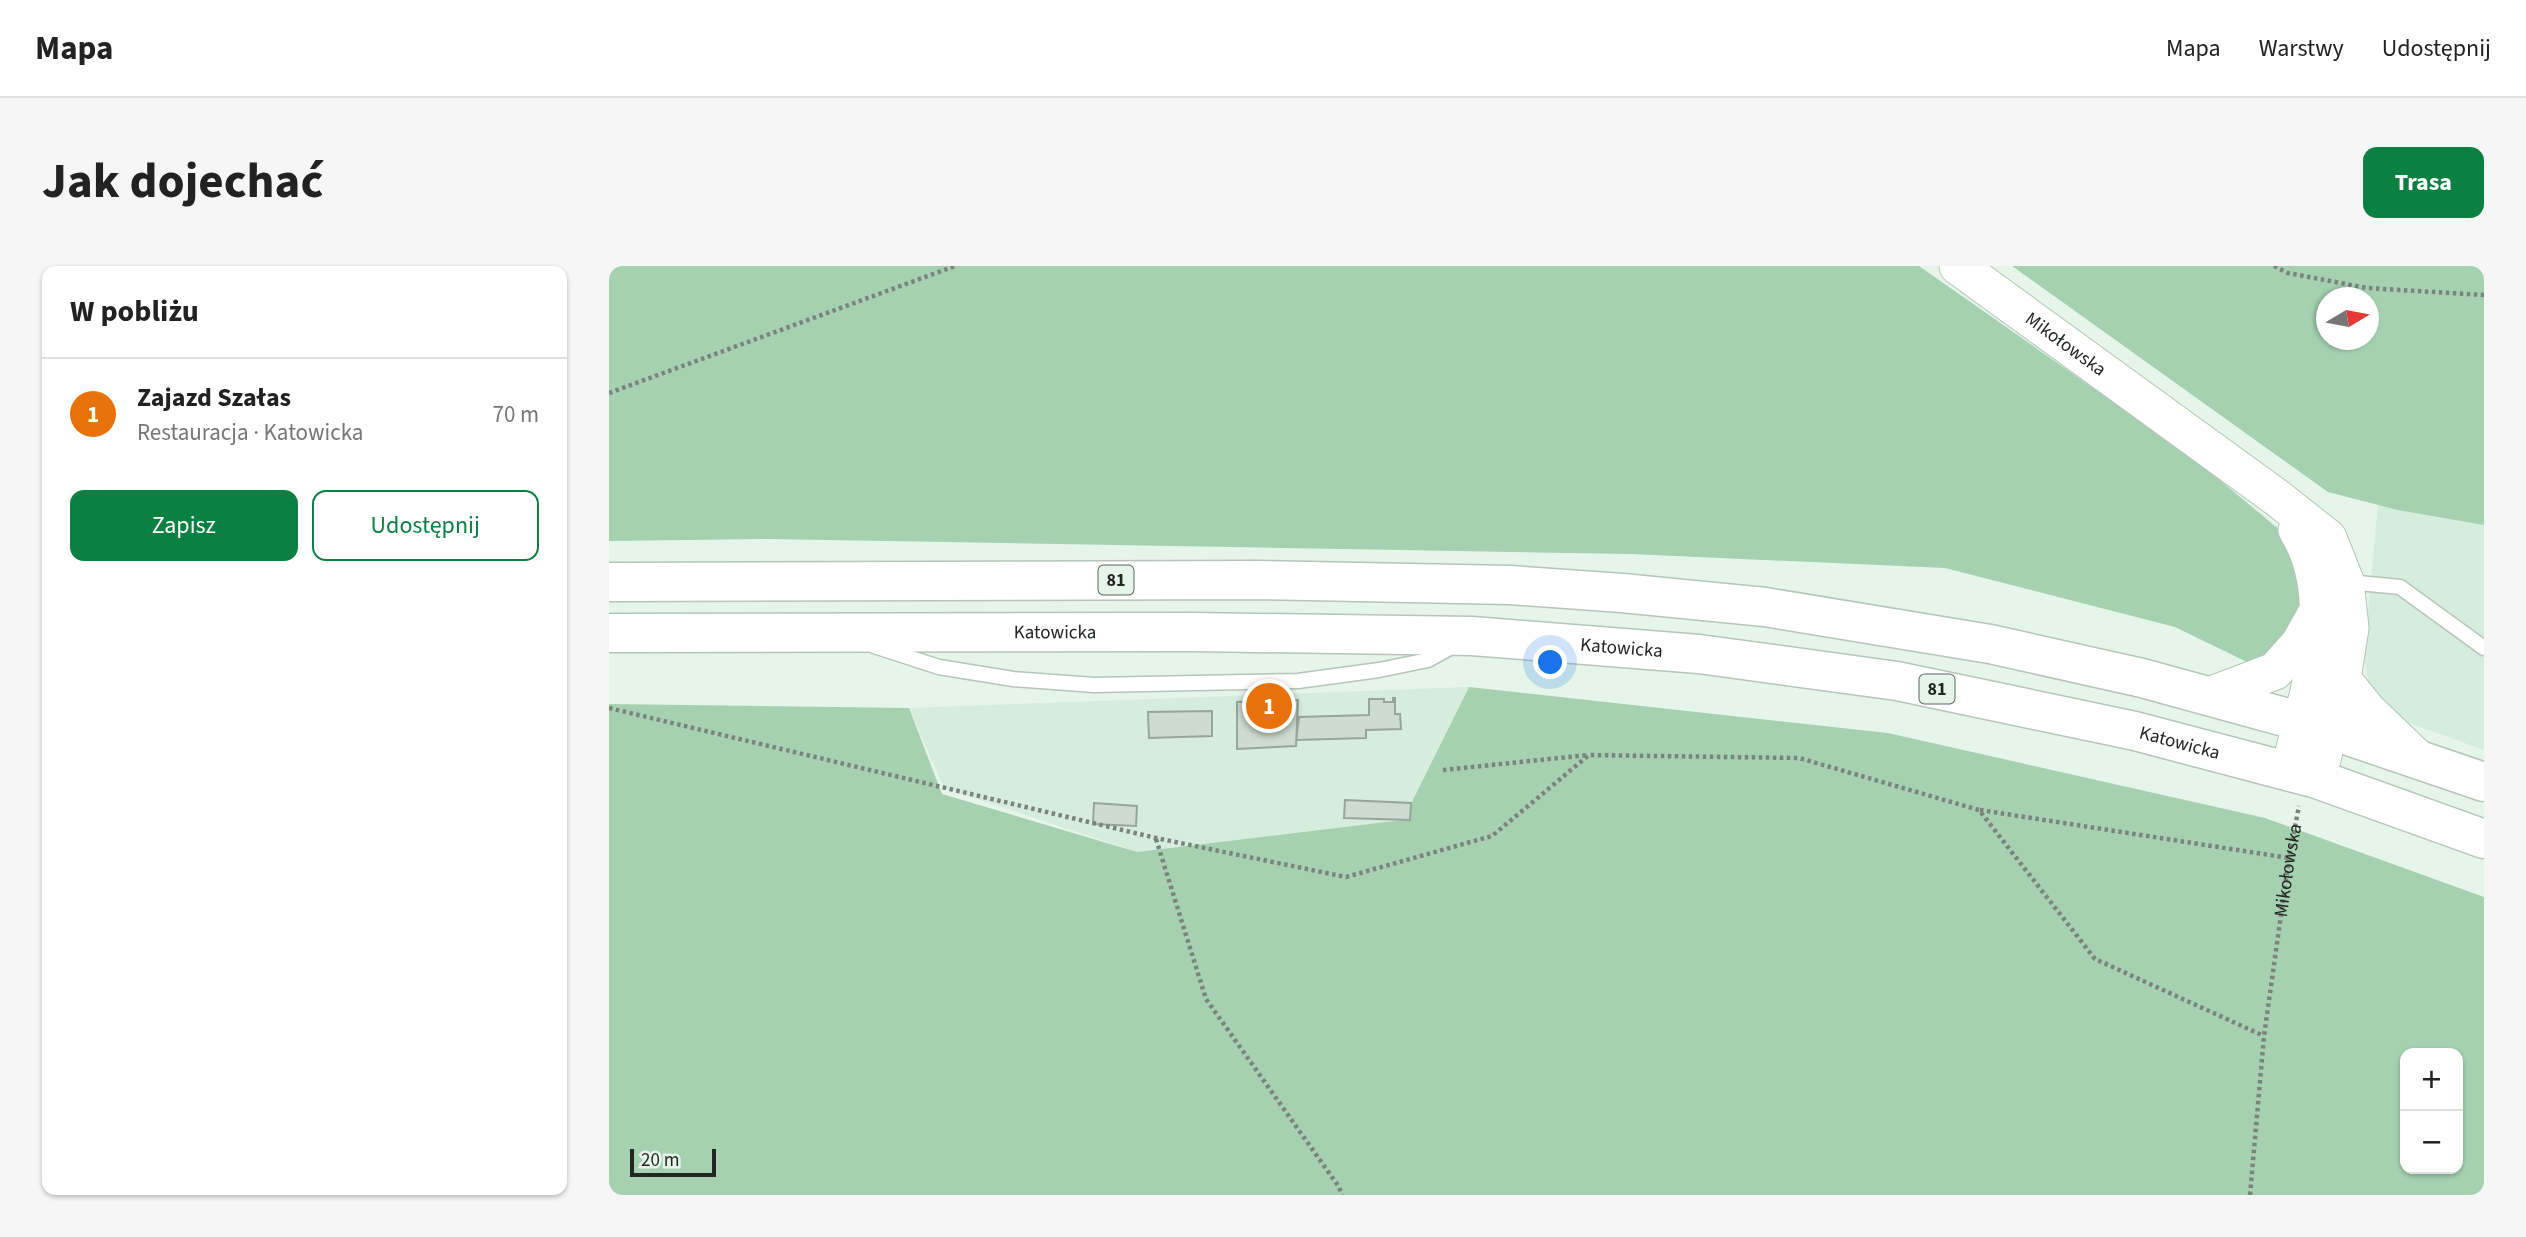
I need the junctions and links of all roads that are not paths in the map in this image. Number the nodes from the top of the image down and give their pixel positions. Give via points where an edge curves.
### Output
1 (1958, 266) edge
2 (609, 582) edge
3 (2327, 594) junction
4 (609, 633) edge
5 (833, 633) junction
6 (1472, 636) junction
7 (2484, 648) edge
8 (2342, 679) junction
9 (2209, 696) junction
10 (2315, 725) junction
11 (2417, 758) junction
12 (2303, 776) junction
13 (2484, 782) edge
14 (2484, 839) edge

1 - 3 street, Mikołowska via 2328,538
2 - 9 main road, 81 via 1258,580 1510,585 1765,607 1990,645
3 - 7 lane via 2400,587
3 - 8 street, Mikołowska via 2350,628
3 - 9 street via 2282,666
3 - 10 street, Mikołowska via 2317,647
4 - 5 main road, Katowicka / 81
5 - 6 main road, Katowicka / 81
5 - 6 lane via 939,667 1094,685 1299,681 1428,660
6 - 12 main road, Katowicka / 81 via 1699,654 1896,681 2135,731
8 - 10 street, Mikołowska
8 - 11 street
9 - 10 main road, 81
10 - 11 main road, 81
10 - 12 street, Mikołowska
11 - 13 main road, 81
12 - 14 main road, Katowicka / 81

